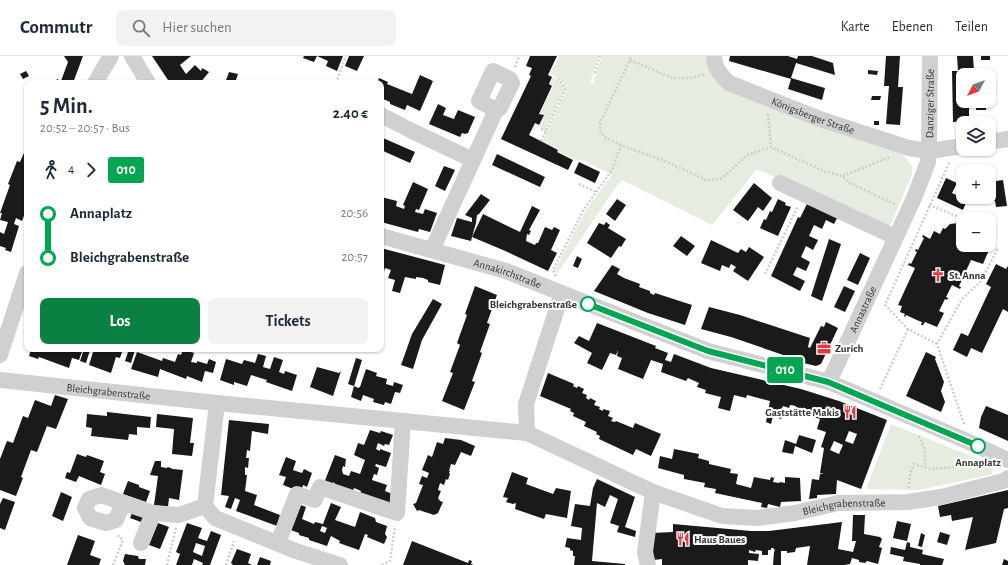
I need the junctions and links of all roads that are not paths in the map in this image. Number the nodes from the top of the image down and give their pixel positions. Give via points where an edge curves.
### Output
1 (111, 56) edge
2 (132, 56) edge
3 (930, 56) edge
4 (716, 63) edge
5 (97, 80) edge
6 (146, 80) edge
7 (496, 110) dead end
8 (384, 117) edge
9 (1008, 139) edge
10 (996, 141) edge
11 (956, 147) edge
12 (929, 151) junction
13 (473, 160) junction
14 (780, 183) dead end
15 (384, 237) edge
16 (895, 237) junction
17 (432, 250) junction
18 (24, 282) edge
19 (562, 293) junction
20 (0, 355) edge
21 (0, 380) edge
22 (828, 382) junction
23 (217, 403) junction
24 (404, 421) junction
25 (527, 432) junction
26 (1008, 460) edge
27 (1008, 478) edge
28 (653, 492) junction
29 (126, 504) junction
30 (205, 506) junction
31 (153, 513) junction
32 (141, 543) dead end
33 (278, 543) junction
34 (340, 565) edge
35 (648, 565) edge

1 - 5 street
2 - 6 street
3 - 12 street, Danziger Straße
4 - 12 street, Königsberger Straße via 722,77 729,83 820,119 909,148
7 - 13 street
8 - 13 street
9 - 10 street
11 - 12 street
12 - 16 street, Annastraße via 928,162
13 - 17 street
14 - 16 street
15 - 17 street, Annakirchstraße
16 - 22 street, Annastraße
17 - 19 street, Annakirchstraße via 506,271
18 - 20 street
19 - 22 street, Annakirchstraße via 708,351
19 - 25 street via 526,404
21 - 23 street, Bleichgrabenstraße
22 - 26 street, Annakirchstraße
23 - 24 street, Bleichgrabenstraße
23 - 30 street
24 - 25 street, Bleichgrabenstraße
24 - 33 street via 397,513 320,487 315,500 297,494
25 - 28 street, Bleichgrabenstraße
27 - 28 street, Bleichgrabenstraße via 941,497 908,502 838,503 795,513 757,518 722,516
28 - 35 street via 645,552
29 - 29 street via 101,495 89,499 85,508 90,518 106,524 116,520
29 - 31 street
30 - 31 street via 179,514
30 - 33 street via 215,518
31 - 32 street
33 - 34 street

